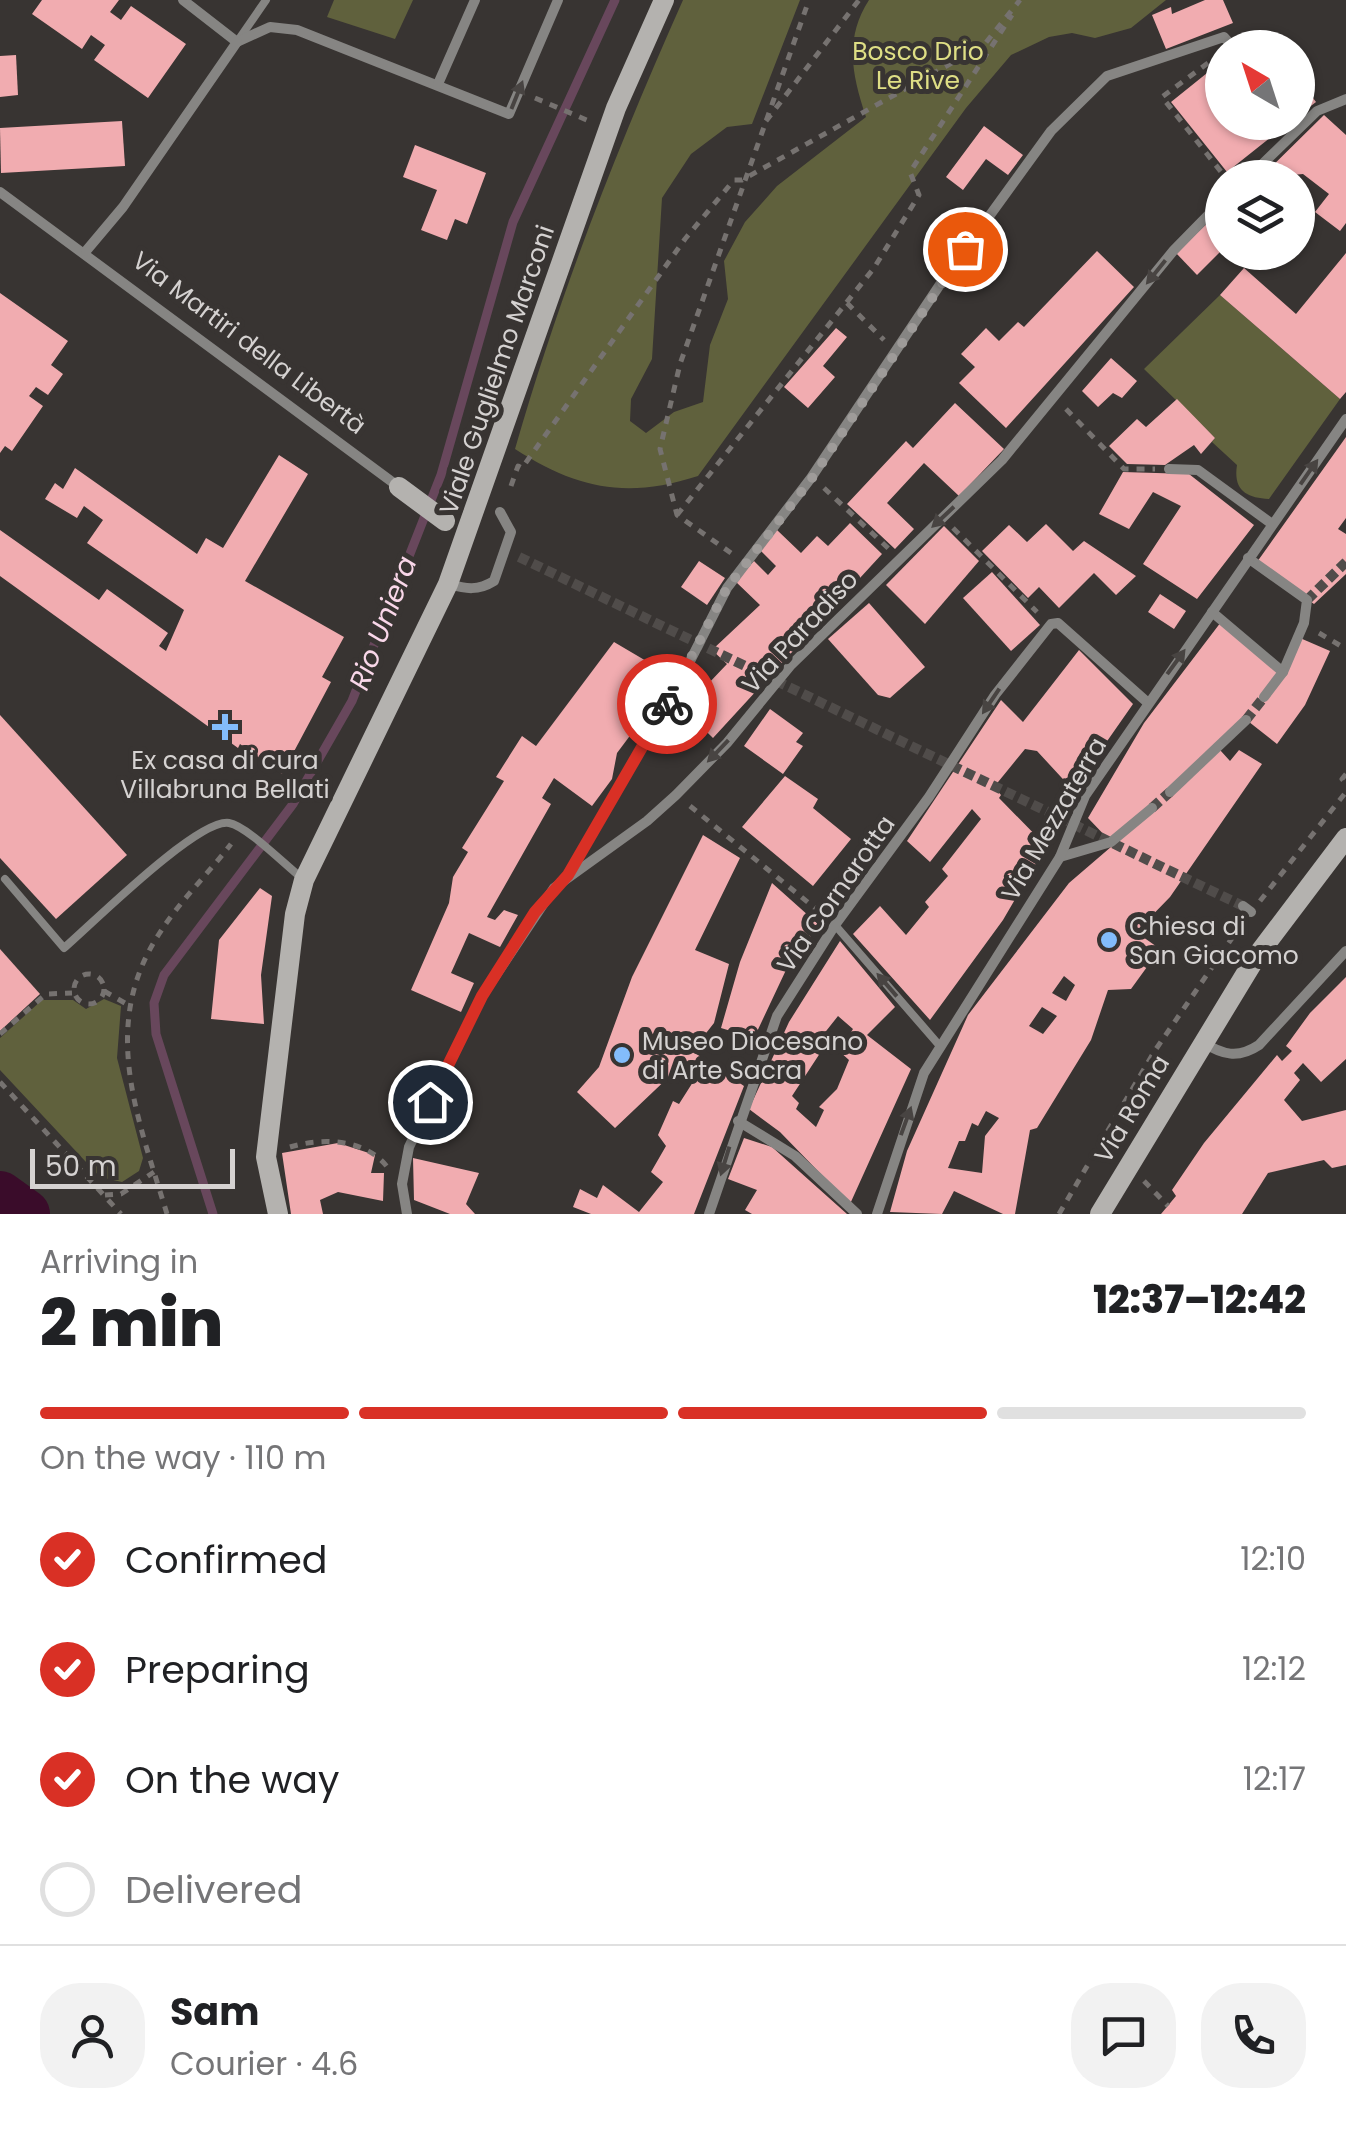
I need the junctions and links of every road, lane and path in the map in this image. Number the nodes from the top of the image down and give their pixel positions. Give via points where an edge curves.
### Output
1 (183, 0) edge
2 (266, 0) edge
3 (475, 0) edge
4 (558, 0) edge
5 (664, 0) edge
6 (809, 0) edge
7 (859, 0) edge
8 (1021, 0) edge
9 (237, 42) junction
10 (1205, 43) edge
11 (1205, 65) edge
12 (438, 84) junction
13 (518, 91) junction
14 (1346, 99) edge
15 (762, 126) junction
16 (608, 128) junction
17 (1212, 160) edge
18 (1266, 160) edge
19 (742, 180) junction
20 (0, 192) edge
21 (1205, 218) edge
22 (86, 251) junction
23 (847, 303) junction
24 (895, 351) junction
25 (1054, 396) junction
26 (1346, 419) edge
27 (518, 466) dead end
28 (1143, 469) dead end
29 (1169, 469) dead end
30 (812, 478) junction
31 (403, 489) joint
32 (500, 512) dead end
33 (677, 515) junction
34 (943, 517) junction
35 (443, 519) joint
36 (1272, 524) junction
37 (468, 531) junction
38 (507, 550) junction
39 (519, 557) tunnel mouth
40 (899, 558) junction
41 (1248, 558) junction
42 (745, 562) junction
43 (448, 584) junction
44 (1212, 612) junction
45 (1304, 623) junction
46 (1051, 624) junction
47 (1346, 649) edge
48 (1283, 672) junction
49 (1264, 696) tunnel mouth
50 (1147, 702) junction
51 (1246, 720) tunnel mouth
52 (1346, 774) edge
53 (1346, 783) edge
54 (1170, 792) tunnel mouth
55 (1346, 792) edge
56 (676, 794) junction
57 (1152, 808) tunnel mouth
58 (244, 831) junction
59 (1346, 838) edge
60 (1060, 857) junction
61 (568, 875) junction
62 (4, 879) dead end
63 (304, 880) junction
64 (835, 924) junction
65 (1346, 952) edge
66 (104, 992) junction
67 (74, 993) junction
68 (130, 1006) junction
69 (0, 1034) edge
70 (1201, 1041) junction
71 (938, 1044) junction
72 (0, 1082) edge
73 (738, 1121) junction
74 (280, 1150) dead end
75 (154, 1172) junction
76 (391, 1172) dead end
77 (105, 1194) junction
78 (122, 1214) edge
79 (167, 1214) edge
80 (278, 1214) edge
81 (407, 1214) edge
82 (709, 1214) edge
83 (857, 1214) edge
84 (877, 1214) edge
85 (1059, 1214) edge
86 (1100, 1214) edge

1 - 9 street
2 - 9 lane
3 - 12 street
4 - 13 street
5 - 16 street, Viale Guglielmo Marconi
6 - 15 path
7 - 15 path
8 - 19 path via 984,44
8 - 23 path via 910,172 920,195
9 - 12 street via 270,27 297,30
9 - 22 street
10 - 24 street via 1108,76 1086,92 1031,156
11 - 17 path via 1162,96
12 -> 13 street via 509,114
13 - 16 path
14 - 18 street via 1316,111
15 - 19 path
16 - 37 street, Viale Guglielmo Marconi
19 - 27 path via 722,192
19 - 33 path via 680,364 660,449
20 - 22 street, Via Martiri della Libertà
21 -> 25 street, Via Paradiso
22 - 31 street, Via Martiri della Libertà
23 - 24 path
23 - 33 path
24 - 30 street
25 - 28 path via 1124,469
25 -> 34 street, Via Paradiso
36 -> 26 street, Via Mezzaterra
29 - 36 street via 1198,470
30 - 40 path
30 - 42 street
31 - 35 street, Via Martiri della Libertà
32 - 38 street via 511,532
33 - 42 path
34 - 40 street, Via Paradiso
34 - 46 path
35 - 37 street, Via Martiri della Libertà
36 - 41 street, Via Mezzaterra
37 - 43 street, Viale Guglielmo Marconi
38 - 39 street
38 - 43 street via 494,581 483,588
40 -> 56 street, Via Paradiso via 790,666
41 - 44 street, Via Mezzaterra
41 - 45 street via 1307,600
42 - 61 street
43 - 63 street, Viale Guglielmo Marconi
44 - 48 street
50 -> 44 street, Via Mezzaterra
45 - 47 path
45 - 48 street
46 - 50 street via 1085,644
46 -> 64 street, Via Cornarotta
48 - 49 street
50 - 60 street, Via Mezzaterra via 1085,796
51 - 54 street
52 - 53 path
55 - 85 path via 1247,909
56 - 61 street, Via Paradiso
56 - 64 path
57 - 60 street via 1111,842
58 - 62 lane via 226,822 206,826 64,948
58 - 63 lane
58 - 68 path via 160,931
59 - 70 street
60 - 71 street, Via Mezzaterra
61 - 81 street, Via Paradiso via 510,950 430,1102 405,1159
63 - 80 street, Viale Guglielmo Marconi via 266,1157
71 -> 64 lane
64 - 73 street, Via Cornarotta via 778,1016
65 - 70 street, Via Roma via 1245,1054
66 - 67 path via 89,1004
66 - 67 path via 101,980 88,974 78,978
66 - 68 path
67 - 69 path via 46,994
68 - 75 path via 124,1056 129,1092
70 - 86 street, Via Roma
84 -> 71 street, Via Mezzaterra via 900,1134
72 - 77 path
73 -> 82 street, Via Cornarotta
73 - 83 street via 795,1156
74 - 76 path via 338,1140 378,1153
75 - 77 path via 121,1194
75 - 79 path
77 - 78 path

